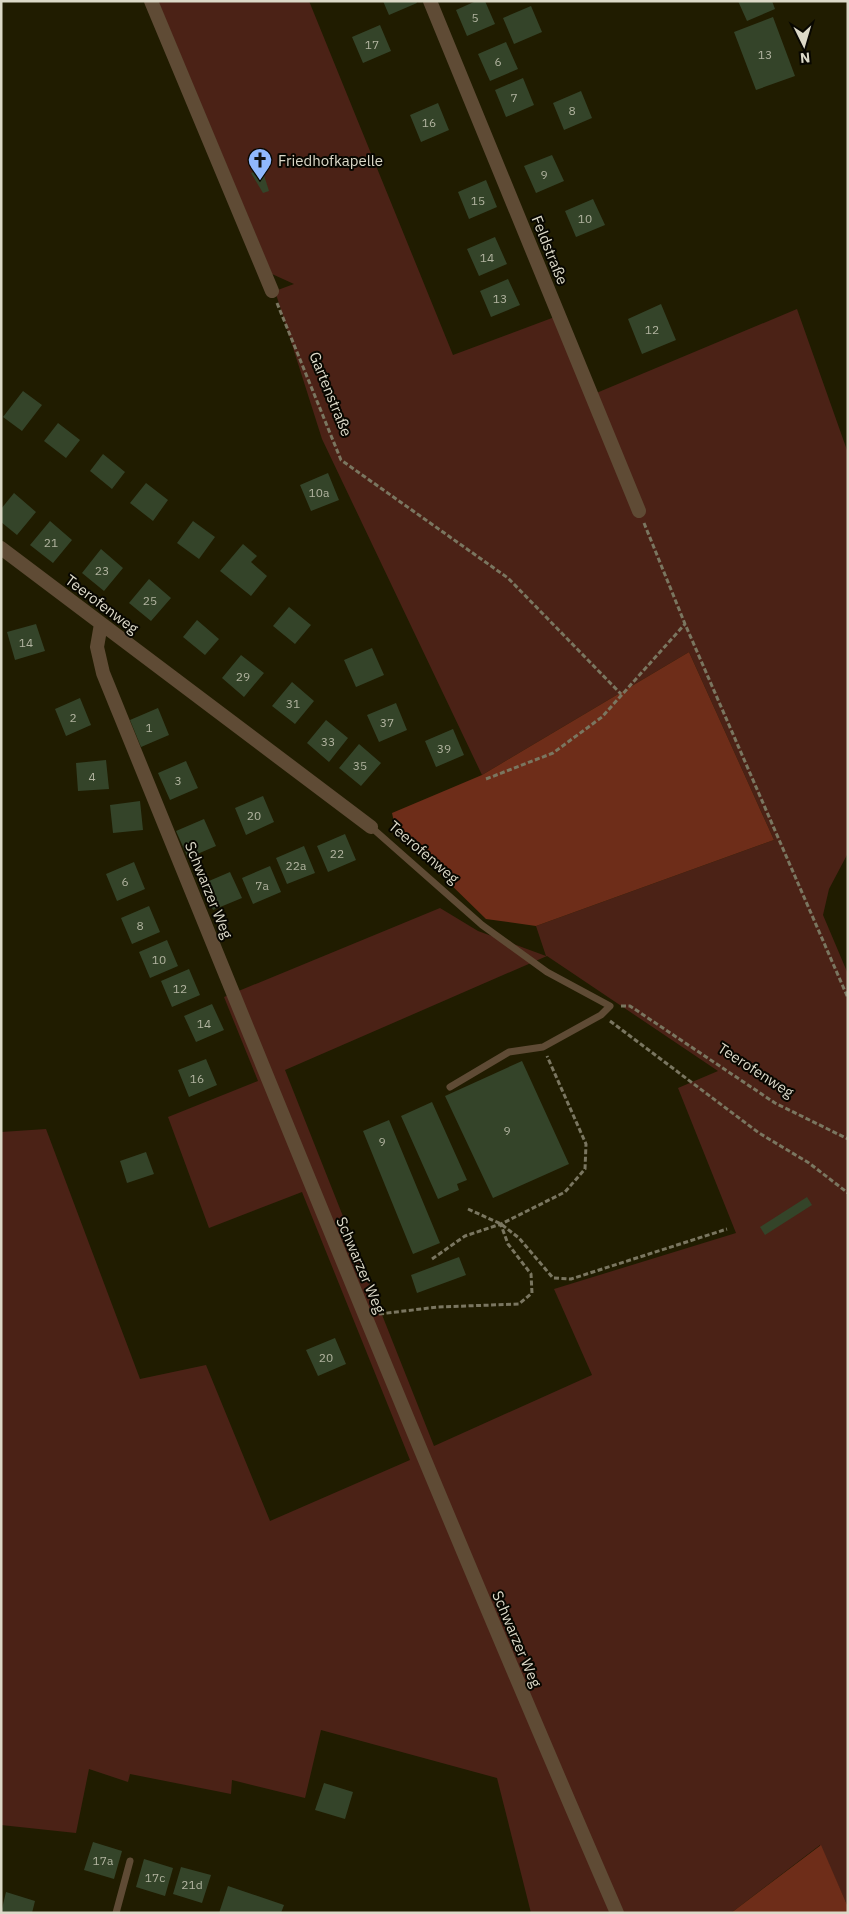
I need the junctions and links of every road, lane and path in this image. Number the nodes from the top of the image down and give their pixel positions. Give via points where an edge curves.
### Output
1 (151, 1) edge
2 (430, 1) edge
3 (272, 291) joint
4 (639, 511) joint
5 (1, 548) edge
6 (101, 624) junction
7 (684, 624) junction
8 (621, 694) junction
9 (486, 779) dead end
10 (372, 827) joint
11 (848, 998) edge
12 (610, 1006) junction
13 (602, 1015) junction
14 (543, 1047) junction
15 (450, 1087) dead end
16 (848, 1139) edge
17 (848, 1193) edge
18 (468, 1209) dead end
19 (501, 1224) junction
20 (727, 1229) dead end
21 (432, 1259) dead end
22 (365, 1315) junction
23 (130, 1861) dead end
24 (116, 1913) edge
25 (617, 1913) edge

1 - 3 street
2 - 4 street, Feldstraße
3 - 8 path, Gartenstraße via 341,460 508,578
4 - 7 path
5 - 6 street, Teerofenweg
6 - 10 street, Teerofenweg
6 - 22 street, Schwarzer Weg via 97,647 103,673
7 - 8 path
7 - 11 path
8 - 9 path via 602,717 553,752
10 - 12 lane, Teerofenweg via 489,930 547,972
12 - 13 lane
12 - 16 path, Teerofenweg via 630,1006 775,1104
13 - 14 lane
13 - 17 path via 759,1133
14 - 15 lane via 509,1052
14 - 19 path via 586,1144 585,1169 566,1192
18 - 19 path
19 - 20 path via 519,1238 553,1278 571,1279
19 - 21 path via 466,1236
19 - 22 path via 508,1244 531,1274 532,1293 519,1304 438,1307
22 - 25 street, Schwarzer Weg
23 - 24 lane

